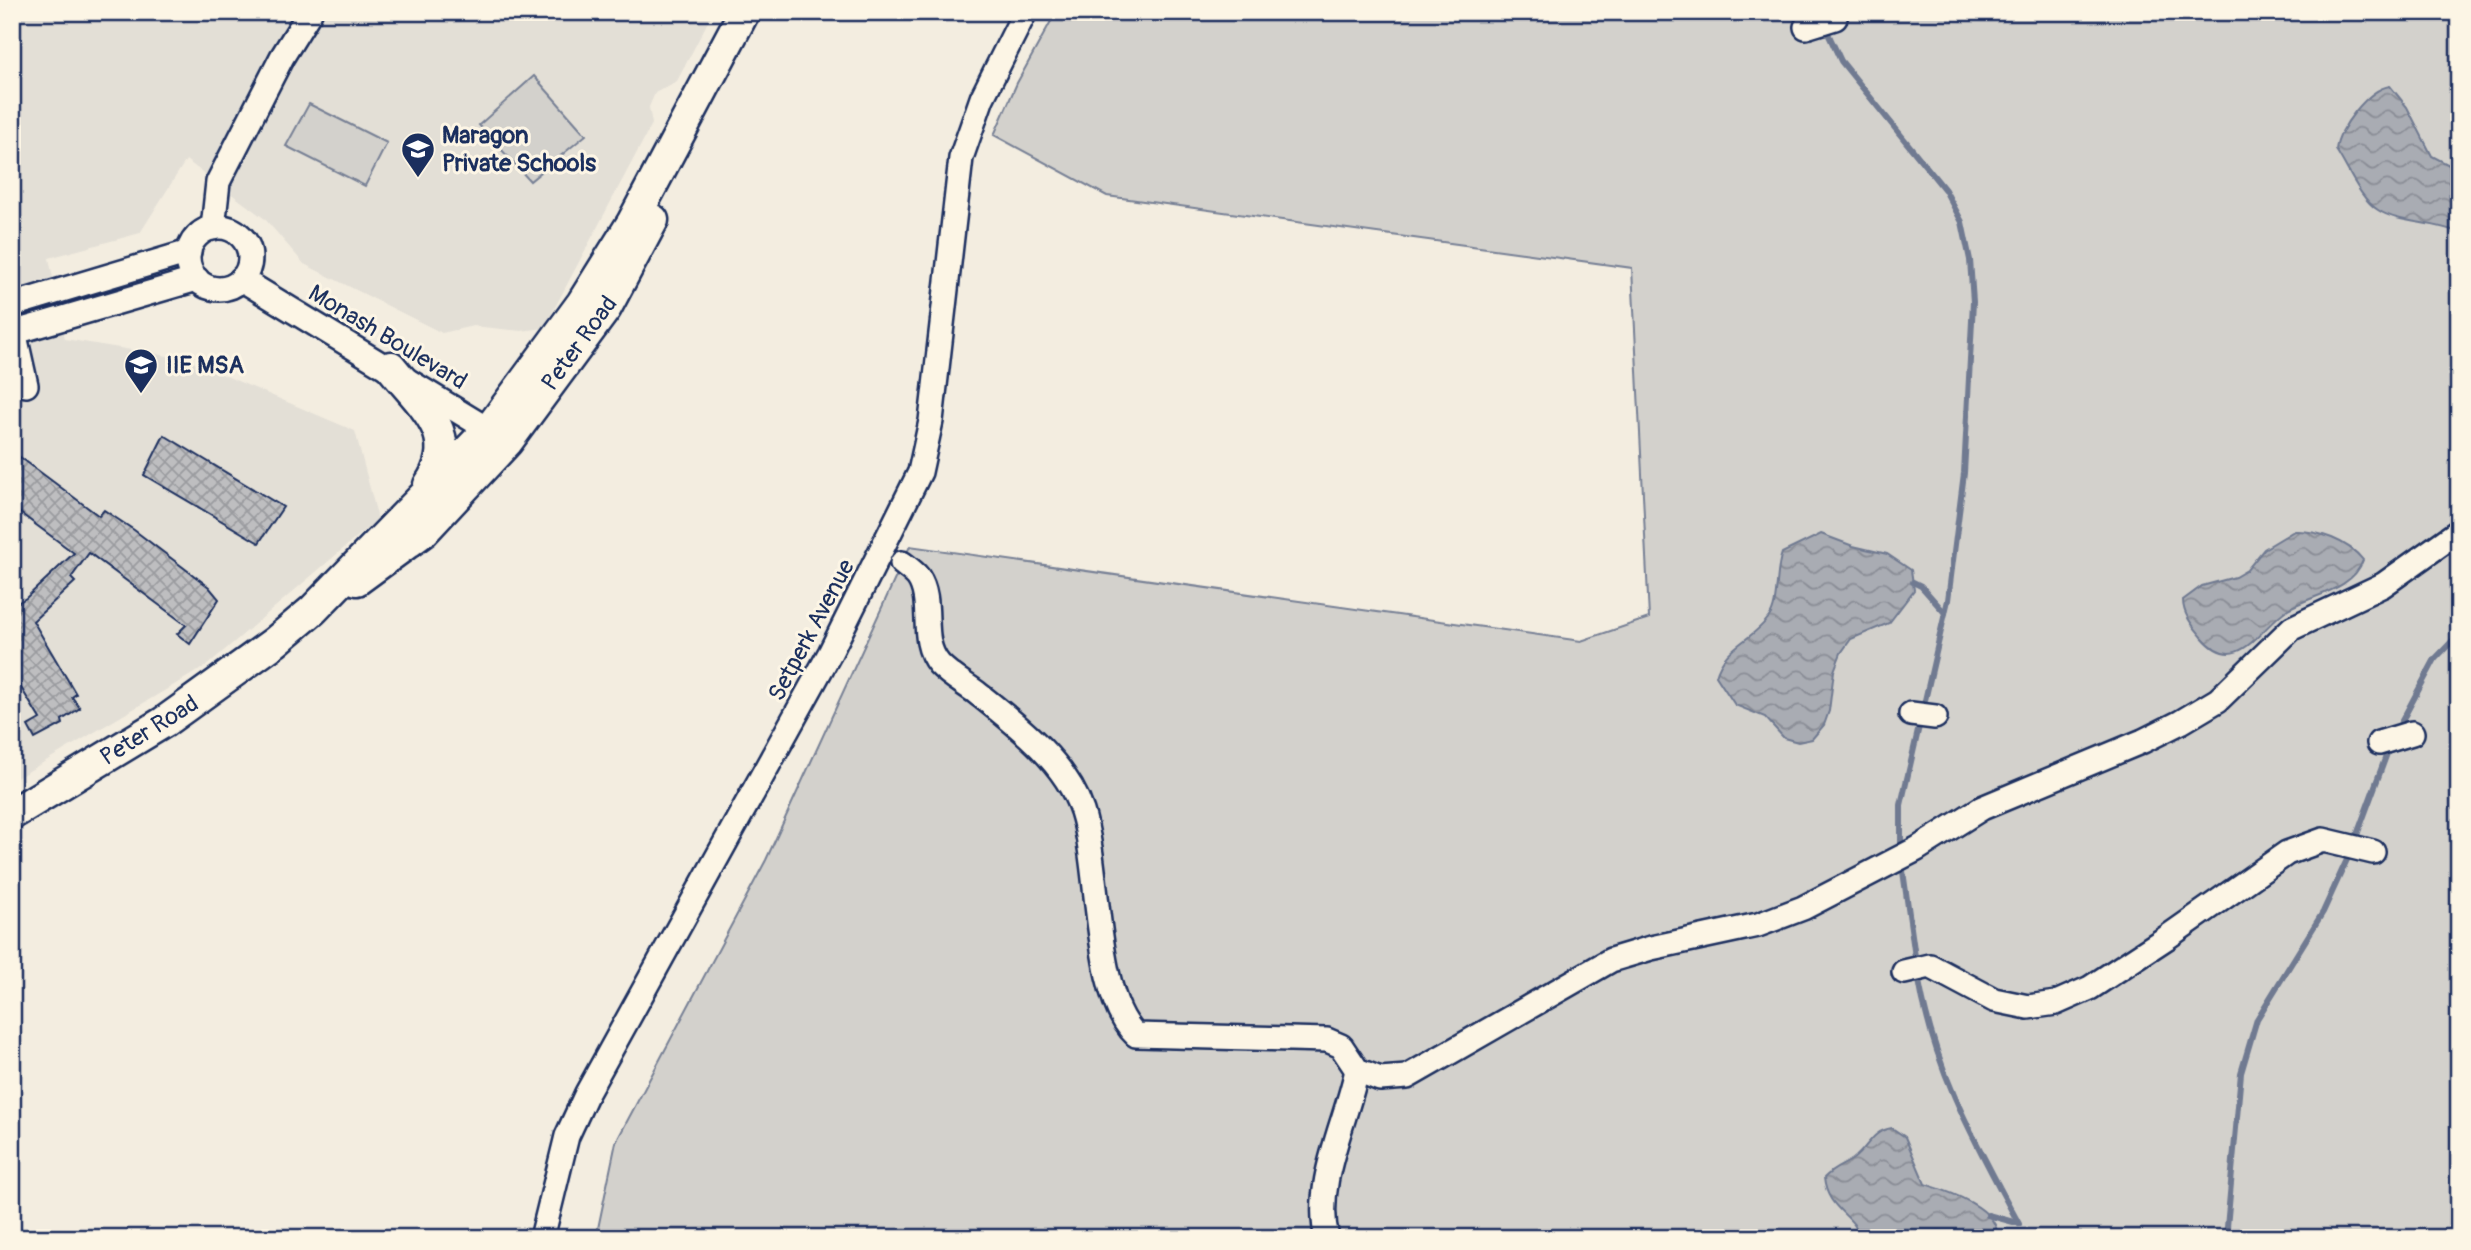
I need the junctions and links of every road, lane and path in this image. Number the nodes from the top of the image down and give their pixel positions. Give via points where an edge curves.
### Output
1 (310, 12) edge
2 (744, 12) edge
3 (764, 12) edge
4 (1025, 12) edge
5 (1835, 18) dead end
6 (1808, 27) dead end
7 (213, 228) junction
8 (189, 252) junction
9 (197, 279) junction
10 (241, 279) junction
11 (12, 305) edge
12 (13, 329) edge
13 (391, 367) junction
14 (26, 385) dead end
15 (498, 435) junction
16 (413, 509) junction
17 (2459, 531) edge
18 (902, 563) dead end
19 (313, 610) junction
20 (1910, 714) dead end
21 (1935, 717) dead end
22 (2410, 734) dead end
23 (2379, 743) dead end
24 (12, 814) edge
25 (2369, 852) dead end
26 (1904, 972) dead end
27 (1357, 1070) junction
28 (542, 1238) edge
29 (1327, 1238) edge

1 - 7 street via 218,182
2 - 15 main road, Peter Road via 632,223
3 - 15 main road, Peter Road via 606,308
4 - 28 street, Setperk Avenue via 982,98 961,159 931,421 920,472 830,653 587,1093 567,1136
5 - 6 street
7 - 8 street via 197,236
7 - 10 street via 233,230 246,243 250,262
8 - 9 street via 189,267
8 - 11 street
9 - 10 street via 217,289
9 - 12 street
10 - 13 street, Monash Boulevard
12 - 14 street
13 - 15 street, Monash Boulevard
13 - 16 main road via 440,432 440,469
15 - 16 main road, Peter Road
15 - 19 main road, Peter Road via 424,531
16 - 19 main road, Peter Road
17 - 27 street via 2383,585 2292,628 2218,700 2181,722 1982,808 1889,864 1803,908 1758,926 1611,960 1407,1077 1380,1079
18 - 27 street via 918,578 924,593 930,646 939,663 1046,754 1071,786 1091,851 1107,963 1123,1023 1136,1035 1327,1040 1342,1046
19 - 24 main road, Peter Road via 223,682
20 - 21 street
22 - 23 street
25 - 26 street via 2323,840 2287,853 2166,939 2090,988 2056,1003 2028,1007 1994,1000 1930,966
27 - 29 street via 1326,1186 1323,1224

